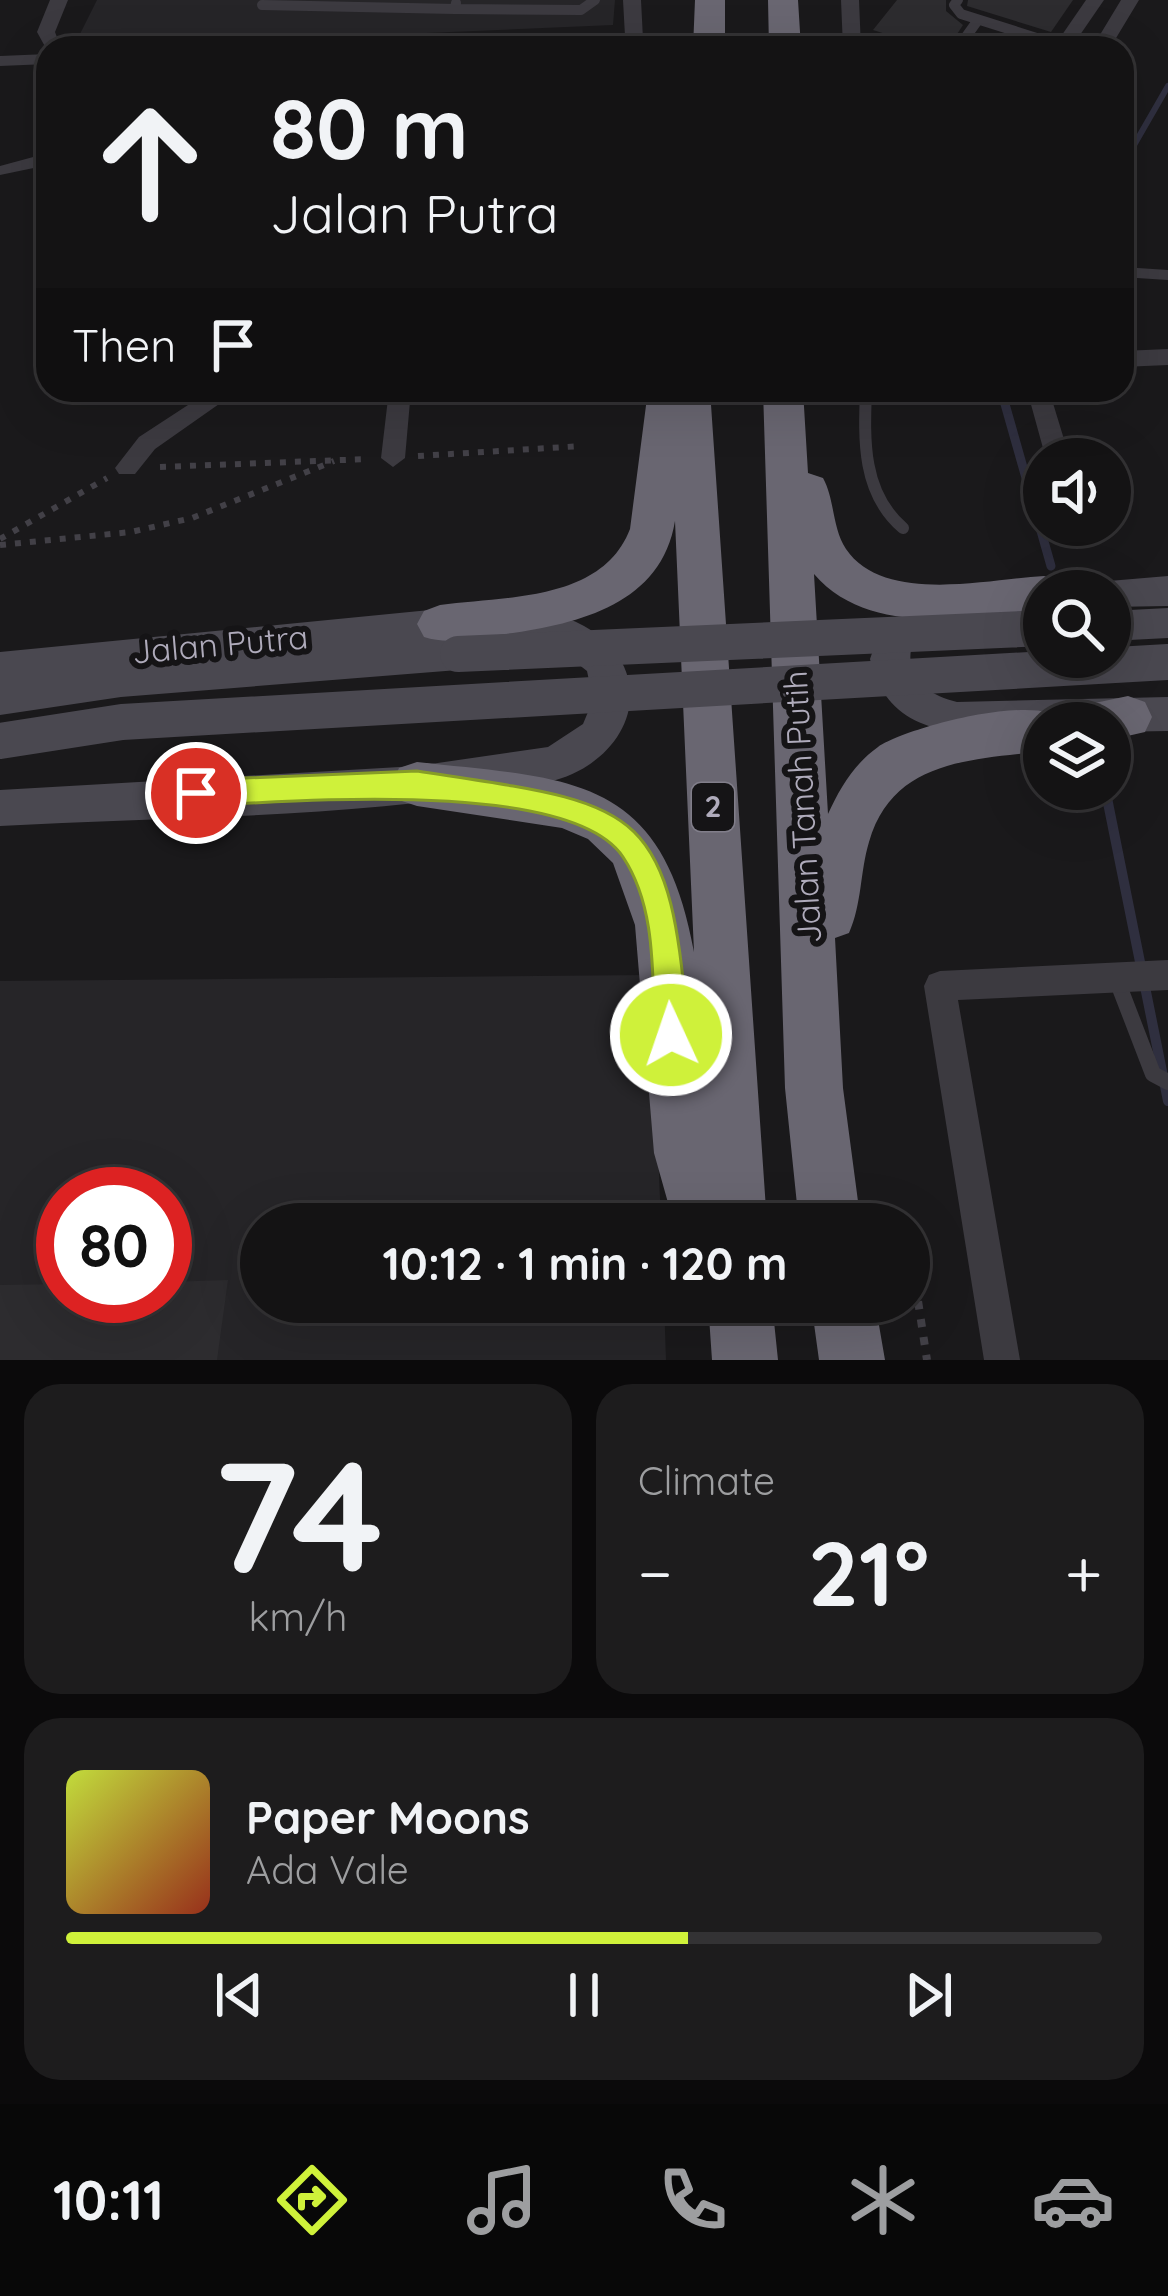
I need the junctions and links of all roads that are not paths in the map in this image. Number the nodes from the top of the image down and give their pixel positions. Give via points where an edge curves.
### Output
1 (58, 0) edge
2 (595, 0) edge
3 (632, 0) edge
4 (682, 0) edge
5 (710, 0) edge
6 (850, 0) edge
7 (958, 0) edge
8 (1095, 0) edge
9 (1130, 0) edge
10 (783, 1) edge
11 (262, 4) dead end
12 (456, 4) edge
13 (978, 20) junction
14 (48, 36) edge
15 (638, 36) edge
16 (679, 36) edge
17 (709, 36) edge
18 (784, 36) edge
19 (852, 36) edge
20 (967, 36) edge
21 (1027, 36) edge
22 (1072, 36) edge
23 (1108, 36) edge
24 (36, 59) edge
25 (0, 62) edge
26 (36, 162) edge
27 (6, 171) dead end
28 (1134, 273) edge
29 (1168, 274) edge
30 (1168, 357) edge
31 (1134, 358) edge
32 (210, 402) edge
33 (399, 402) edge
34 (667, 402) edge
35 (691, 402) edge
36 (715, 402) edge
37 (785, 402) edge
38 (788, 402) edge
39 (867, 402) edge
40 (1041, 402) edge
41 (1052, 438) edge
42 (393, 458) road end
43 (127, 469) road end
44 (903, 528) dead end
45 (699, 542) junction
46 (1168, 591) edge
47 (1131, 592) edge
48 (1023, 597) edge
49 (1023, 602) edge
50 (1168, 623) edge
51 (440, 624) junction
52 (1131, 625) edge
53 (1023, 629) edge
54 (1168, 662) edge
55 (0, 668) edge
56 (0, 699) edge
57 (1023, 719) edge
58 (1023, 733) edge
59 (0, 741) edge
60 (417, 784) junction
61 (0, 808) edge
62 (1168, 975) edge
63 (1120, 977) junction
64 (1161, 1078) edge
65 (814, 1088) junction
66 (698, 1203) edge
67 (735, 1203) edge
68 (828, 1203) edge
69 (846, 1323) edge
70 (852, 1360) edge
71 (1002, 1360) edge

1 - 14 street
2 - 12 lane via 581,10
3 - 15 street
4 - 16 highway
5 - 17 highway
6 - 19 street
7 - 13 lane via 961,14
8 - 22 street
9 - 23 street
10 - 18 highway
11 - 12 lane
13 - 20 lane
13 - 21 lane
24 - 25 street
26 - 27 street
28 - 29 lane
30 - 31 street
32 - 43 street via 147,443
33 - 42 street
34 - 51 highway via 652,530 643,560 620,583 589,598
35 - 45 highway, 2
36 - 45 highway, 2 via 712,484
37 - 65 highway, Jalan Tanah Putih
38 - 48 highway via 817,532 834,568 877,594 906,599
39 - 44 lane via 875,500
40 - 41 street
45 - 67 highway, 2
46 - 47 main road
49 - 57 main road via 915,626 891,649 891,670 921,706 957,719
50 - 52 main road
51 - 55 main road, Jalan Putra
51 - 60 main road, Jalan Putra via 567,634 605,665 613,700 599,735 568,759
53 - 56 main road, bridge via 458,654 121,681
54 - 59 main road, bridge via 122,722
58 - 65 highway via 923,748 869,788 850,816 834,863
60 - 61 main road
60 - 66 highway via 589,815 620,832 642,859 665,937 684,1160
62 - 63 street
63 - 64 lane
63 - 71 street via 940,986
65 - 68 highway, Jalan Tanah Putih
69 - 70 highway

